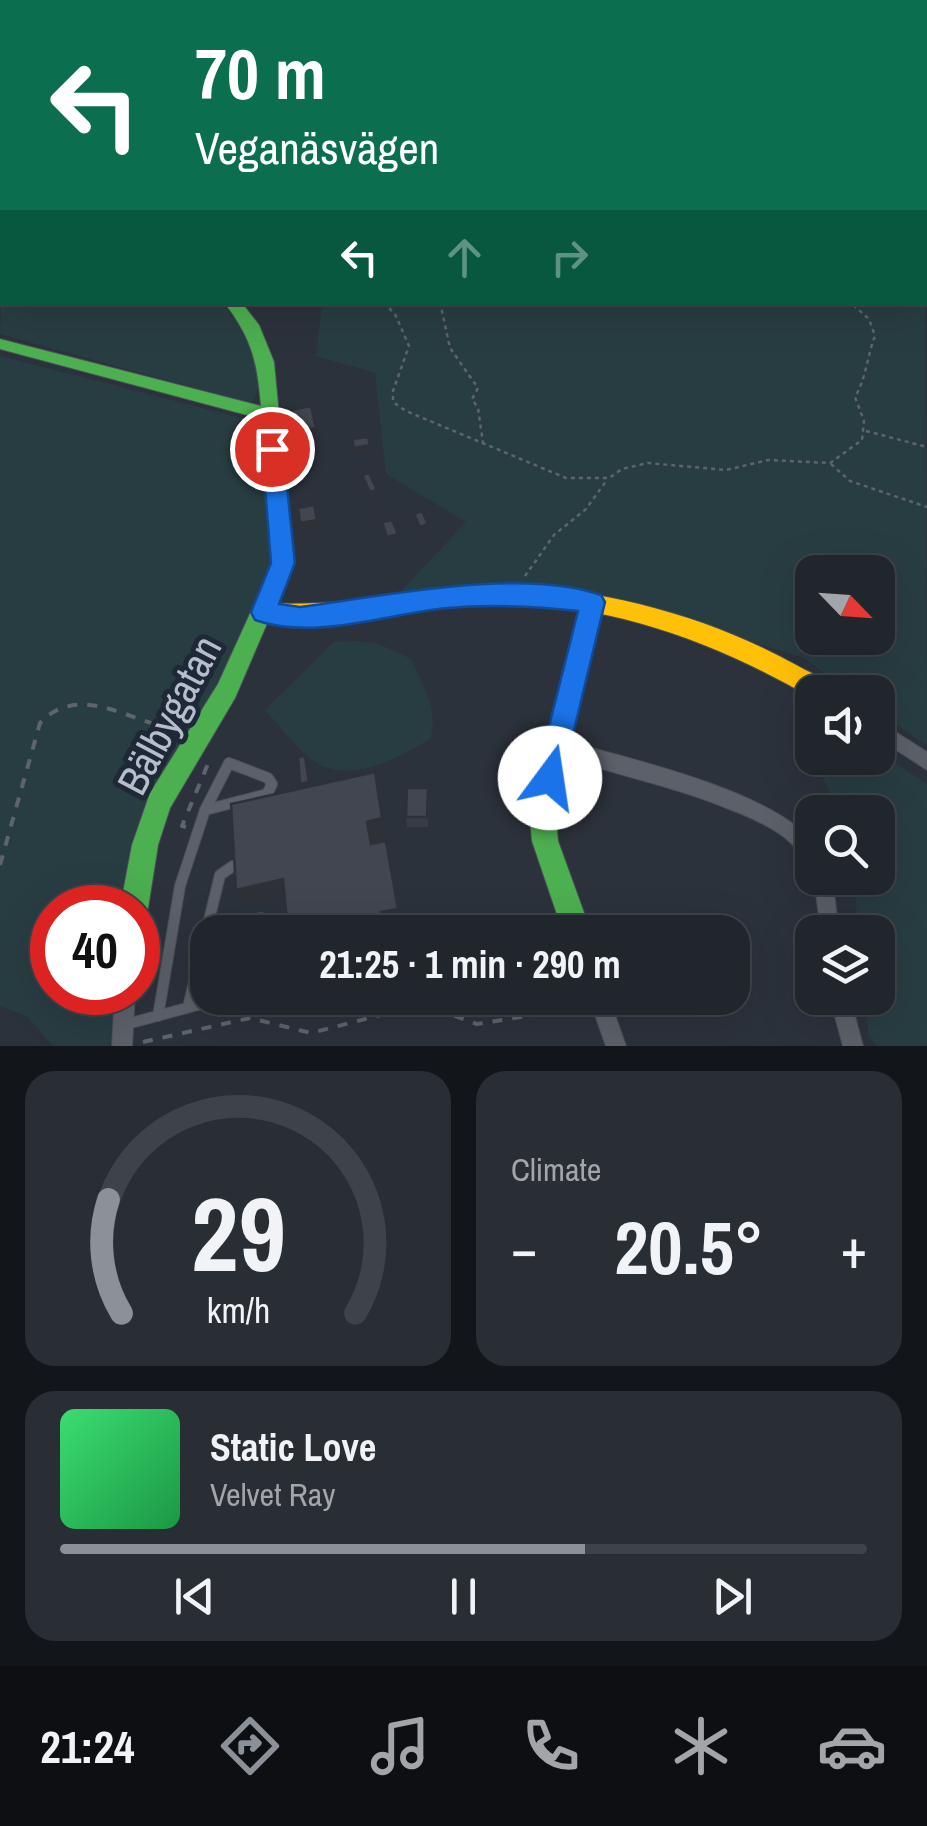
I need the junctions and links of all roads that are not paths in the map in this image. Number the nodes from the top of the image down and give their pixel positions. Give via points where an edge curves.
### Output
1 (234, 305) edge
2 (0, 344) edge
3 (271, 415) junction
4 (592, 602) junction
5 (264, 612) junction
6 (795, 676) edge
7 (895, 740) edge
8 (558, 747) junction
9 (927, 762) edge
10 (202, 811) junction
11 (795, 836) edge
12 (233, 866) edge
13 (143, 885) edge
14 (211, 915) edge
15 (570, 915) edge
16 (190, 999) edge
17 (188, 1007) joint
18 (605, 1015) edge
19 (845, 1015) edge
20 (158, 1016) junction
21 (134, 1036) edge
22 (616, 1046) edge
23 (853, 1046) edge

1 - 3 street via 258,338
2 - 3 street
3 - 5 street, Bälbygatan via 283,563
4 - 5 street via 514,594 300,618
4 - 6 street via 695,628
4 - 8 street
5 - 13 street, Bälbygatan via 227,691 159,802 145,845
7 - 9 street
8 - 11 street via 669,778 764,815
8 - 15 street via 542,810
10 - 10 lane via 229,764 272,784 267,794
10 - 20 lane via 178,885
12 - 14 lane via 220,875
16 - 17 lane
17 - 20 lane
18 - 22 street
19 - 23 street
20 - 21 lane

